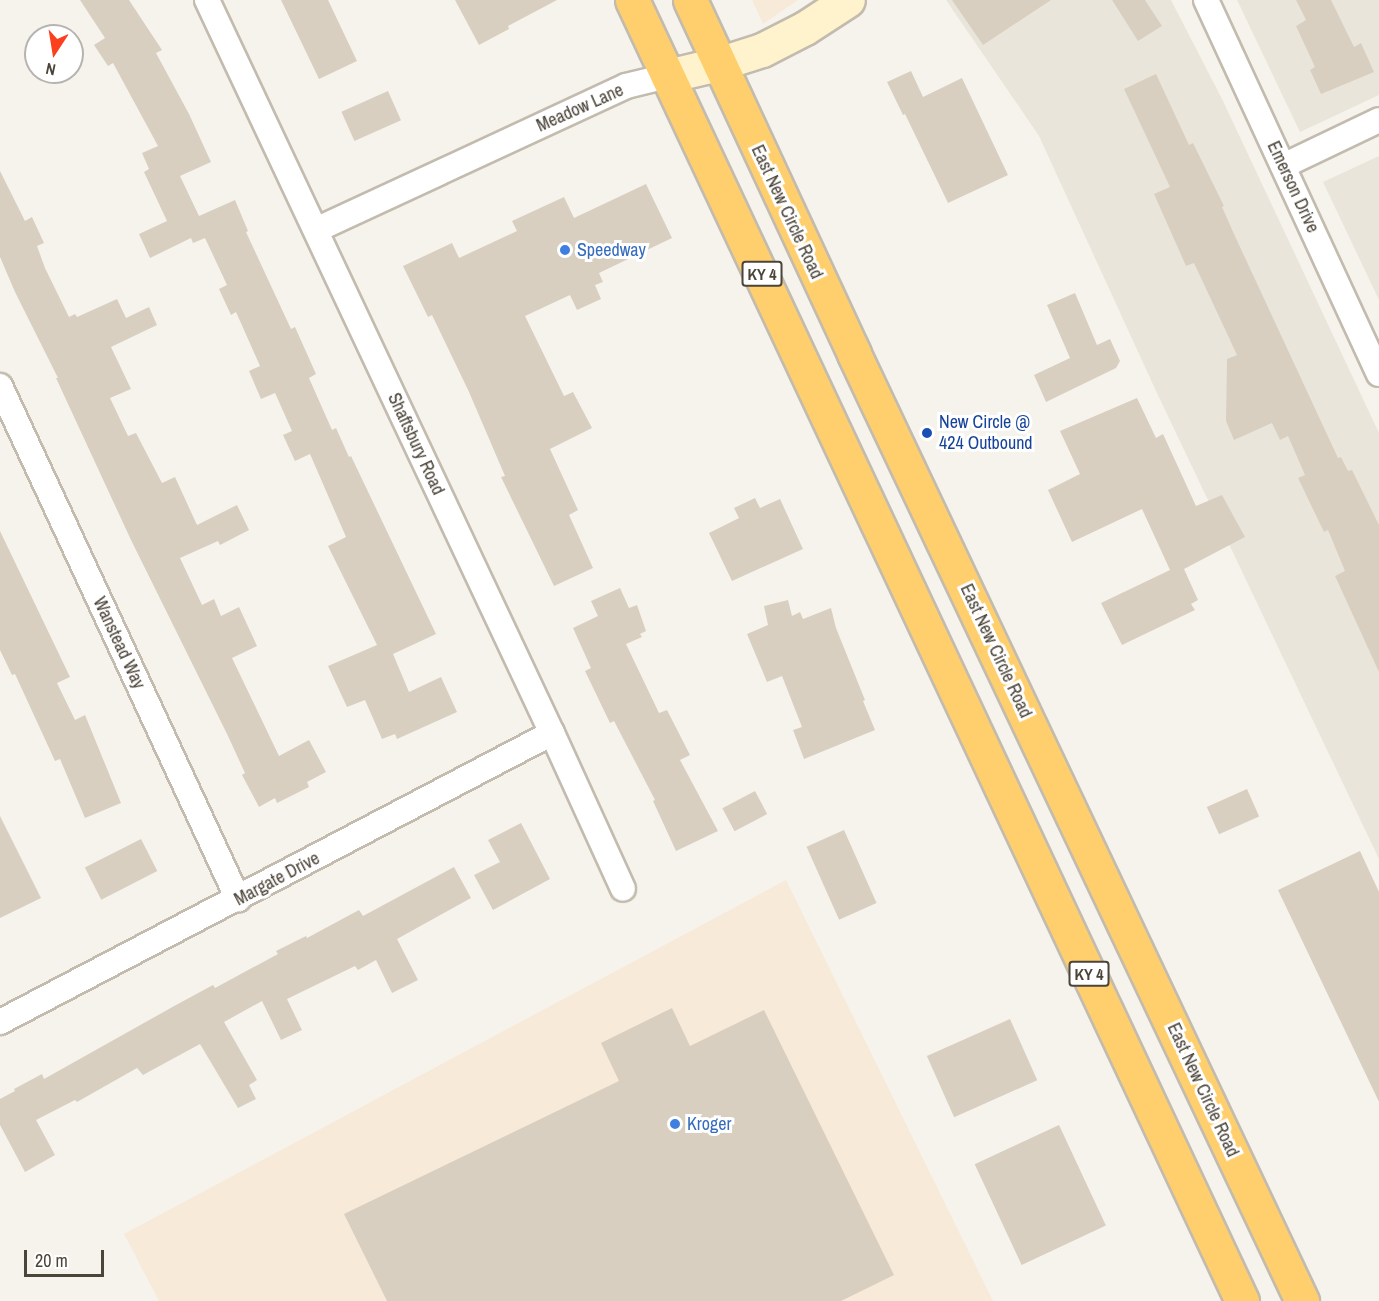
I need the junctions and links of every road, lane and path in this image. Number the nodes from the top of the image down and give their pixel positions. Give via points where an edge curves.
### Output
1 (207, 0) edge
2 (632, 0) edge
3 (690, 0) edge
4 (848, 0) edge
5 (1206, 0) edge
6 (718, 64) junction
7 (667, 76) junction
8 (1379, 120) edge
9 (1283, 166) junction
10 (316, 230) junction
11 (1379, 374) edge
12 (0, 386) edge
13 (552, 733) junction
14 (623, 889) dead end
15 (238, 899) junction
16 (0, 1022) edge
17 (1242, 1301) edge
18 (1302, 1301) edge

1 - 10 street, Shaftsbury Road
2 - 7 highway, KY 4
3 - 6 highway, East New Circle Road / KY 4
4 - 6 street, Meadow Lane via 762,50
5 - 9 street, Emerson Drive
6 - 7 street, Meadow Lane
6 - 18 highway, East New Circle Road / KY 4
7 - 10 street, Meadow Lane via 626,86
7 - 17 highway, KY 4
8 - 9 street
9 - 11 street, Emerson Drive
10 - 13 street, Shaftsbury Road
12 - 15 street, Wanstead Way
13 - 14 street, Shaftsbury Road
13 - 15 street, Margate Drive
15 - 16 street, Margate Drive

